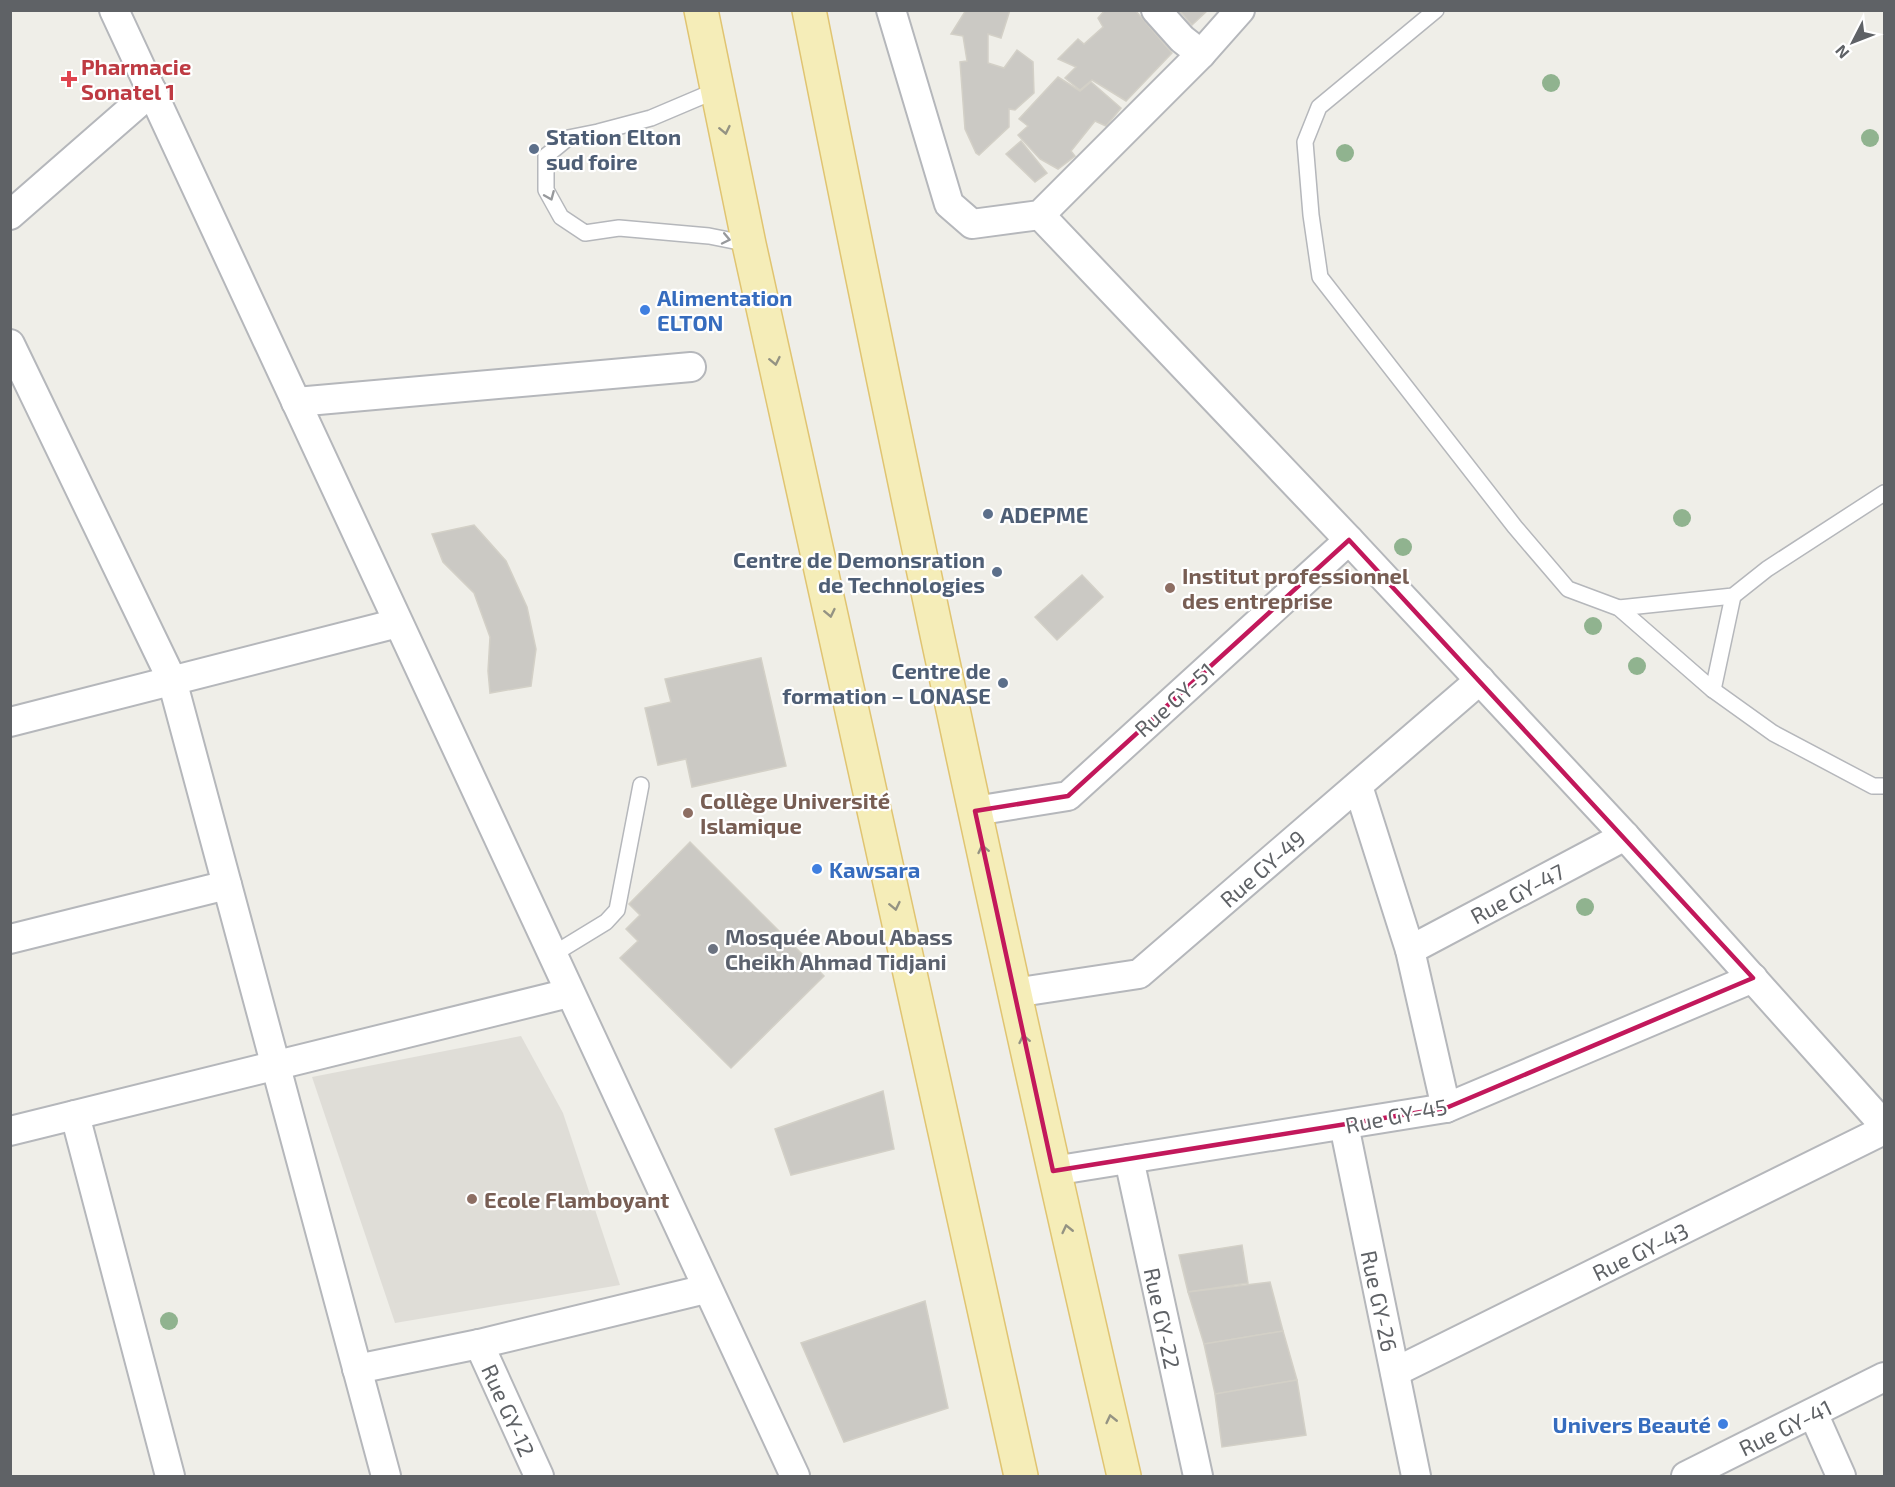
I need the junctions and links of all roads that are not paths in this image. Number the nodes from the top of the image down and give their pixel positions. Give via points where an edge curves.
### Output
1 (114, 10) edge
2 (701, 10) edge
3 (809, 10) edge
4 (891, 10) edge
5 (1156, 10) edge
6 (1240, 10) edge
7 (1436, 10) edge
8 (1201, 54) junction
9 (717, 90) junction
10 (152, 91) junction
11 (10, 215) edge
12 (1040, 215) junction
13 (749, 244) junction
14 (10, 344) edge
15 (690, 367) dead end
16 (296, 402) junction
17 (1884, 494) edge
18 (1349, 540) junction
19 (1733, 596) junction
20 (1619, 608) junction
21 (398, 623) junction
22 (172, 680) junction
23 (1480, 680) junction
24 (1713, 690) junction
25 (10, 722) edge
26 (641, 785) dead end
27 (1358, 786) junction
28 (1880, 789) edge
29 (975, 812) junction
30 (1625, 836) junction
31 (227, 885) junction
32 (10, 939) edge
33 (1410, 950) junction
34 (552, 955) junction
35 (1753, 978) junction
36 (569, 993) junction
37 (1014, 993) junction
38 (275, 1066) junction
39 (1446, 1108) junction
40 (75, 1115) junction
41 (1344, 1125) junction
42 (1884, 1125) edge
43 (1884, 1130) edge
44 (10, 1131) edge
45 (1129, 1159) junction
46 (1053, 1172) junction
47 (706, 1289) junction
48 (479, 1344) junction
49 (357, 1369) junction
50 (1395, 1372) junction
51 (1884, 1377) edge
52 (1813, 1413) junction
53 (170, 1476) edge
54 (386, 1476) edge
55 (539, 1476) edge
56 (795, 1476) edge
57 (1021, 1476) edge
58 (1124, 1476) edge
59 (1198, 1476) edge
60 (1416, 1476) edge
61 (1686, 1476) edge
62 (1841, 1476) edge

1 - 10 street
2 - 9 main road
3 - 29 main road
4 - 12 street via 949,204 972,224
5 - 8 street
6 - 8 street
7 - 20 lane via 1319,107 1305,142 1320,277 1515,527 1569,589
8 - 12 street
9 -> 13 main road
9 -> 13 lane via 651,118 568,138 546,156 546,190 561,217 585,233 619,228 710,236
10 - 11 street
10 - 16 street
12 - 18 street
13 -> 57 main road
14 - 22 street
15 - 16 street
16 - 21 street
17 - 19 lane via 1767,569
18 - 23 street
18 - 29 street, Rue GY-51 via 1068,796
19 - 20 lane
19 - 24 lane
20 - 24 lane
21 - 22 street
21 - 34 street
22 - 25 street
22 - 31 street
23 - 27 street, Rue GY-49
23 - 30 street
24 - 28 lane via 1773,733
26 - 34 lane via 617,910 606,922
27 - 33 street
27 - 37 street, Rue GY-49 via 1139,974
37 -> 29 main road
30 - 33 street, Rue GY-47
30 - 35 street
31 - 32 street
31 - 38 street
33 - 39 street
34 - 36 street
35 - 39 street, Rue GY-45
35 - 42 street
36 - 38 street
36 - 47 street
46 -> 37 main road
38 - 40 street
38 - 49 street
39 - 41 street, Rue GY-45
40 - 44 street
40 - 53 street
41 - 45 street, Rue GY-45
41 - 50 street, Rue GY-26
43 - 50 street, Rue GY-43
45 - 46 street, Rue GY-45
45 - 59 street, Rue GY-22
58 -> 46 main road
47 - 48 street
47 - 56 street
48 - 49 street
48 - 55 street, Rue GY-12
49 - 54 street
50 - 60 street, Rue GY-26
51 - 52 street, Rue GY-41
52 - 61 street, Rue GY-41
52 - 62 street

